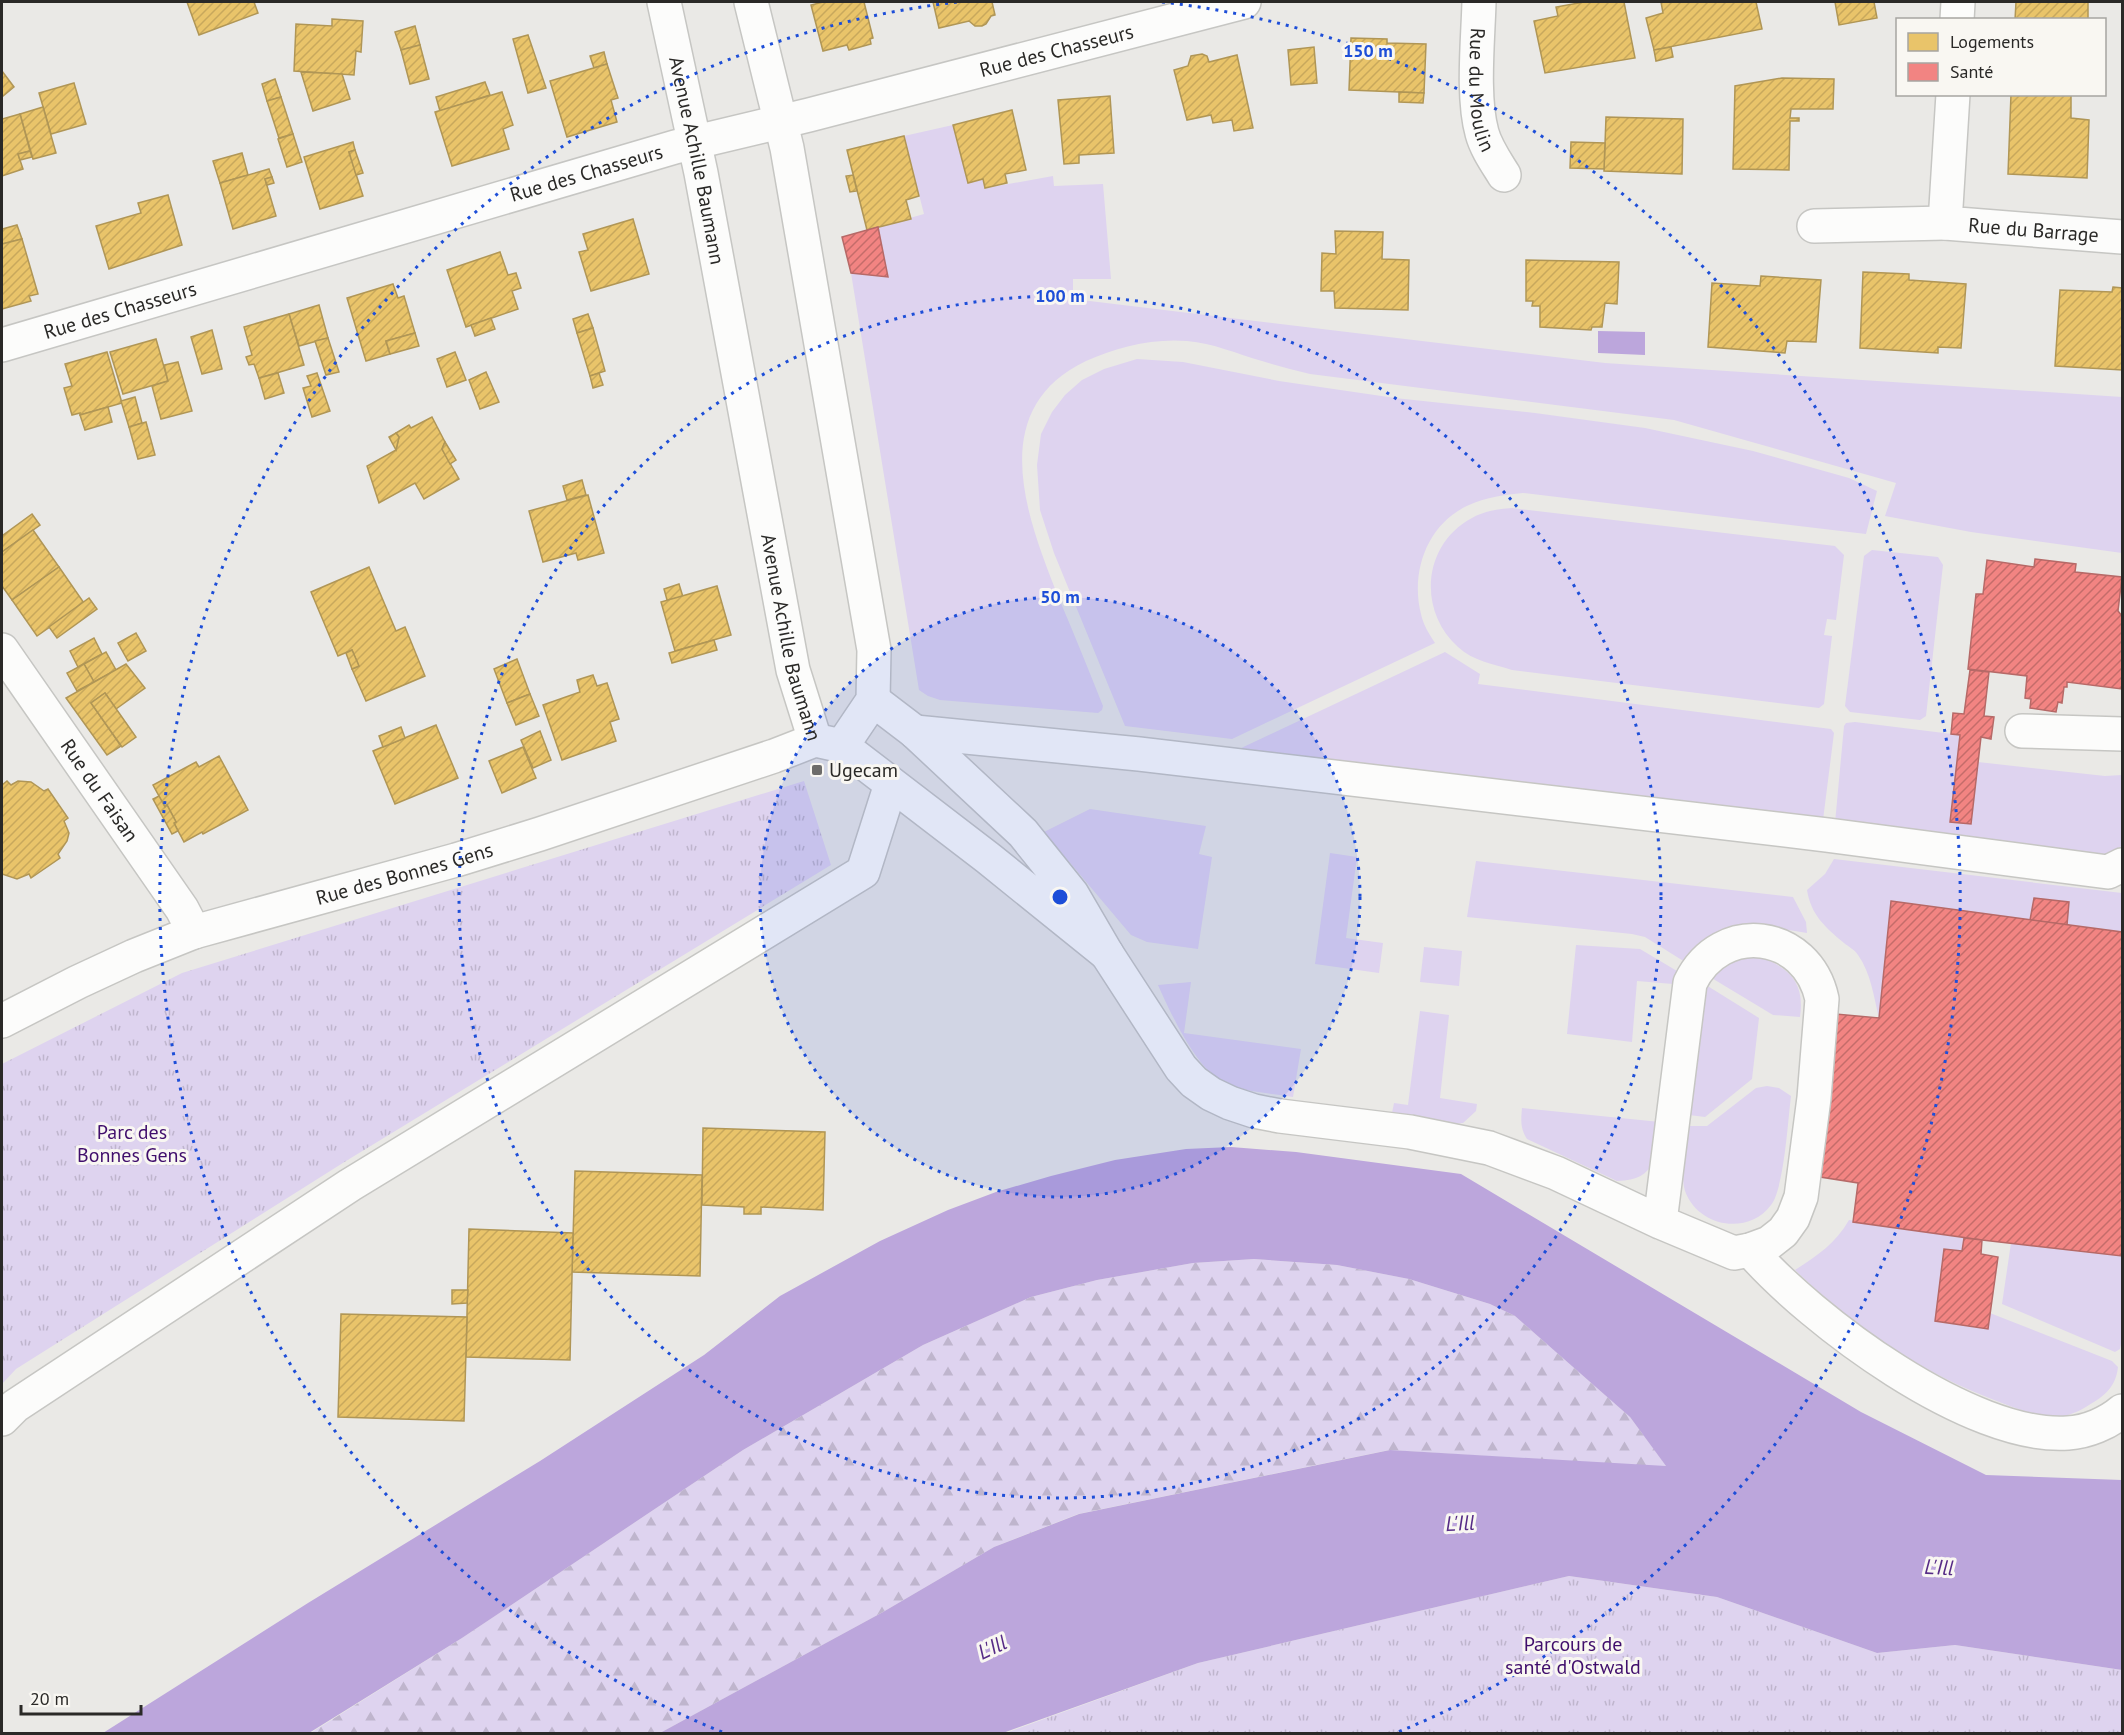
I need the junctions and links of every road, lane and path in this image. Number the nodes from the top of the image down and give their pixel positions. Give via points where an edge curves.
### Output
1 (664, 2) edge
2 (751, 2) edge
3 (1244, 2) edge
4 (1479, 2) edge
5 (1958, 2) edge
6 (1957, 18) edge
7 (1953, 96) edge
8 (781, 122) junction
9 (694, 142) junction
10 (1504, 175) dead end
11 (1945, 223) junction
12 (1814, 226) dead end
13 (2122, 237) edge
14 (2, 345) edge
15 (2, 650) edge
16 (873, 700) junction
17 (2022, 731) dead end
18 (915, 732) junction
19 (2122, 734) edge
20 (828, 743) junction
21 (891, 784) junction
22 (2122, 865) edge
23 (194, 932) junction
24 (1107, 954) junction
25 (2, 1021) edge
26 (1660, 1222) junction
27 (1750, 1250) junction
28 (2122, 1411) edge
29 (2, 1419) edge

1 - 9 street, Avenue Achille Baumann
2 - 8 street
3 - 8 street, Rue des Chasseurs
4 - 10 street, Rue du Moulin via 1478,106 1482,134
5 - 6 street
7 - 11 street, Rue du Barrage
8 - 9 street, Rue des Chasseurs
8 - 16 street via 874,650
9 - 14 street, Rue des Chasseurs
9 - 20 street, Avenue Achille Baumann via 793,670
11 - 12 street, Rue du Barrage
11 - 13 street, Rue du Barrage
15 - 23 street, Rue du Faisan via 182,909
16 - 18 street
16 - 20 street, Avenue Achille Baumann
17 - 19 street
18 - 22 street via 1139,754 2108,872
18 - 24 street via 1023,833 1072,894
20 - 21 street
20 - 23 street, Rue des Bonnes Gens via 774,756 456,860
21 - 24 street
21 - 29 street via 863,872 351,1185 15,1406
23 - 25 street, Rue des Bonnes Gens via 115,965
24 - 26 street via 1181,1068 1194,1082 1230,1103 1280,1116 1410,1132 1489,1148 1556,1173
26 - 27 street via 1734,1253
26 - 27 street via 1690,983 1705,960 1729,945 1756,940 1775,944 1794,953 1819,985 1822,999 1814,1098 1801,1197 1793,1218 1769,1243
27 - 28 street via 1796,1296 1856,1343 1931,1392 1968,1409 2004,1424 2038,1432 2069,1433 2096,1427

